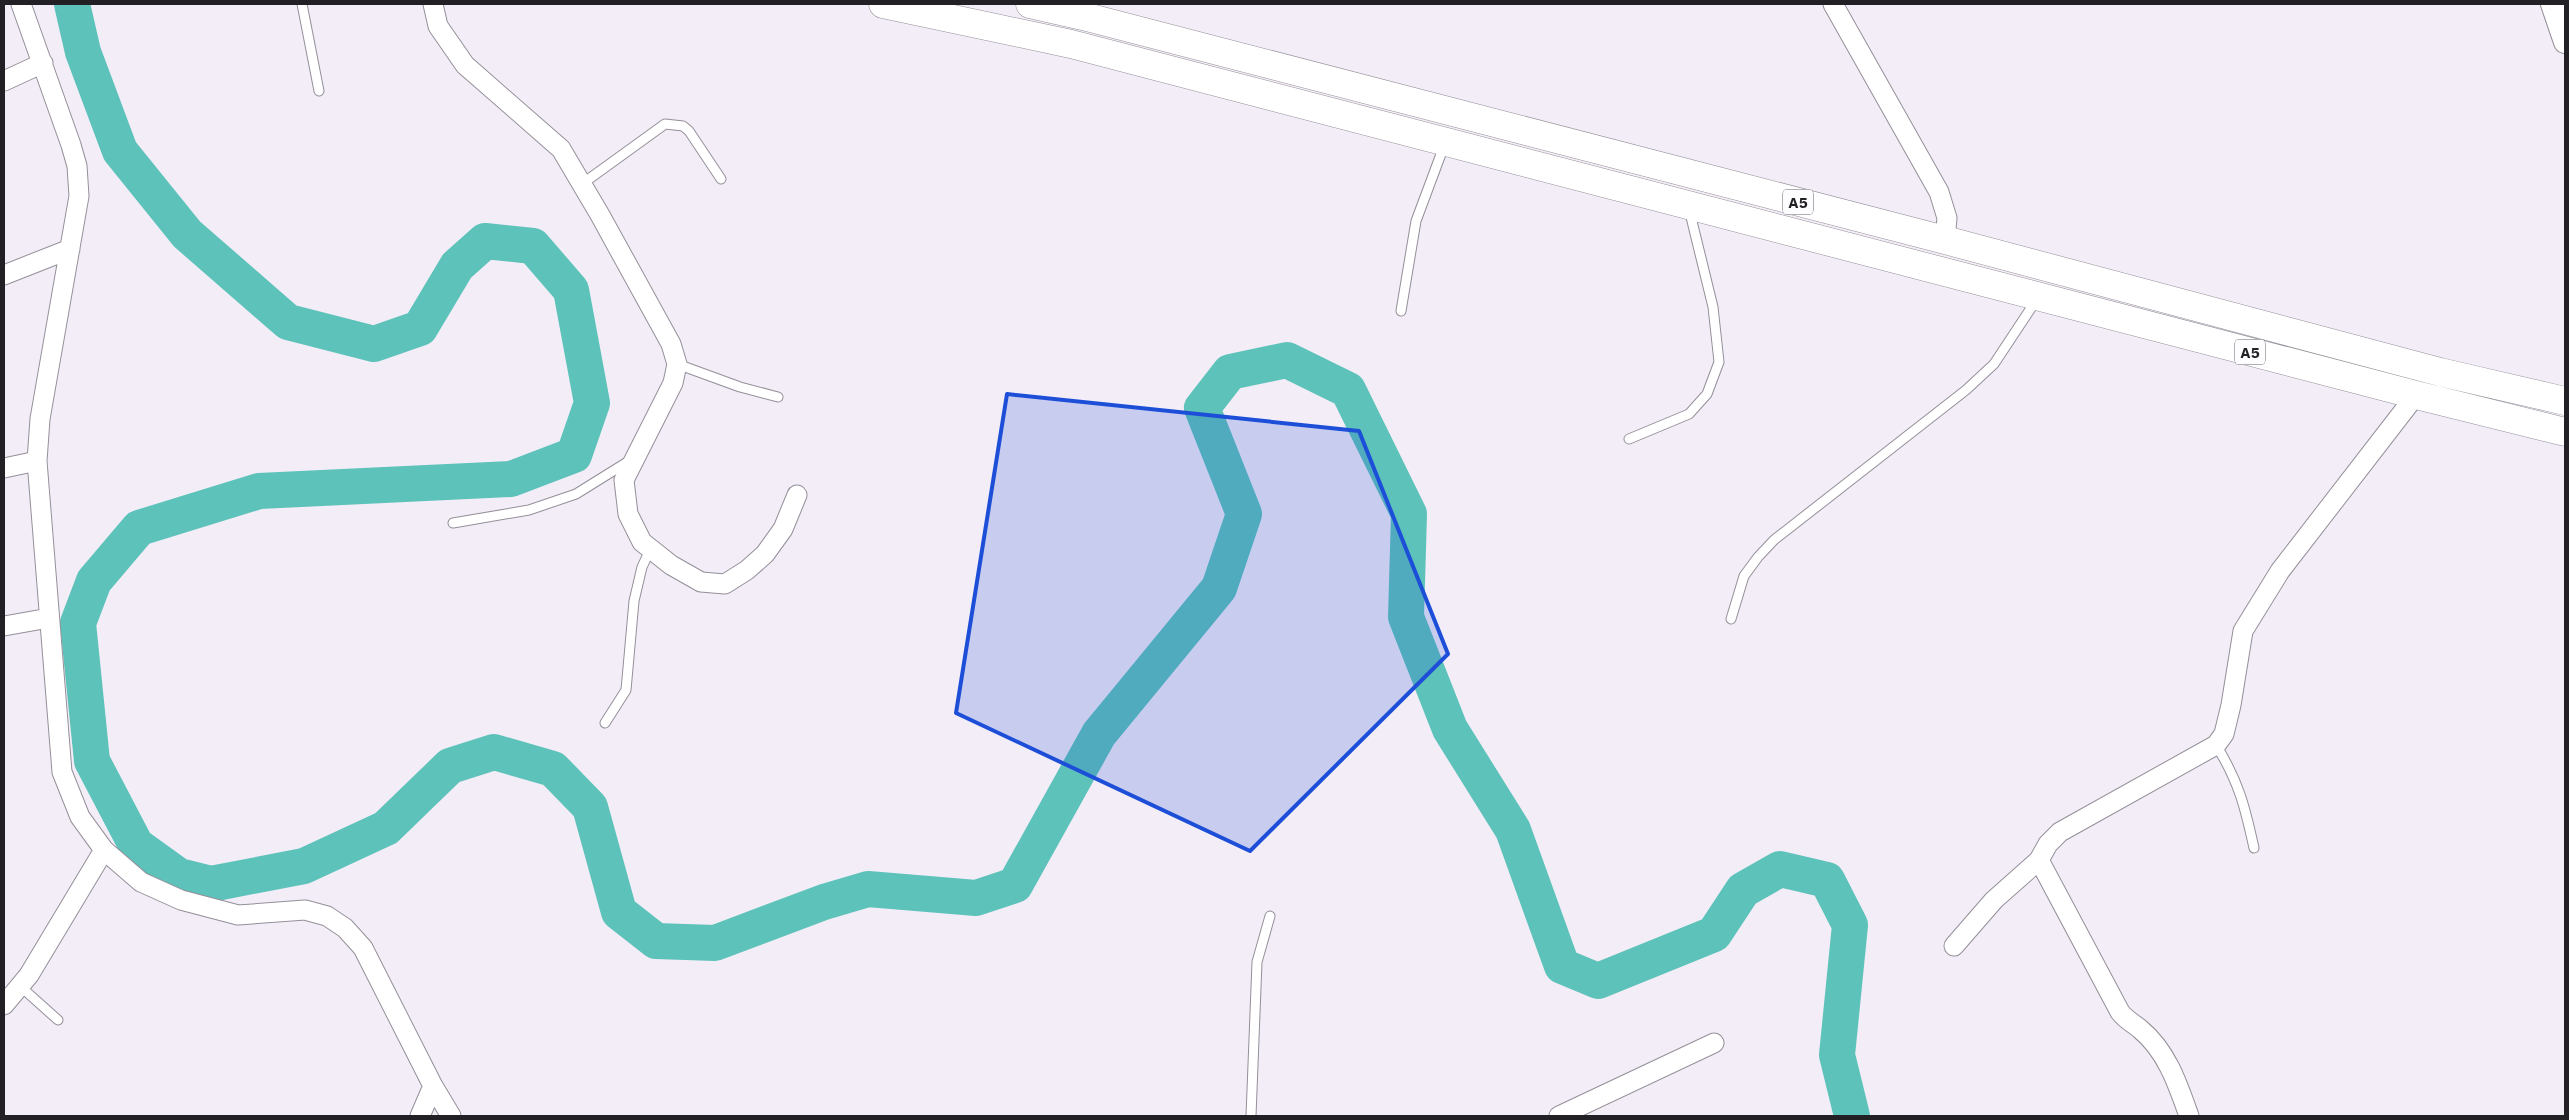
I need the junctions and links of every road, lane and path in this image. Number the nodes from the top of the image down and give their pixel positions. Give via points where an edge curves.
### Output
1 (22, 4) edge
2 (302, 4) edge
3 (433, 4) edge
4 (883, 4) edge
5 (1030, 4) edge
6 (1834, 4) edge
7 (2552, 4) edge
8 (2565, 42) edge
9 (43, 63) junction
10 (4, 81) edge
11 (319, 91) dead end
12 (1446, 141) junction
13 (721, 179) dead end
14 (582, 184) junction
15 (1688, 204) junction
16 (1945, 240) junction
17 (70, 249) junction
18 (4, 275) edge
19 (2038, 296) junction
20 (1401, 311) dead end
21 (677, 364) junction
22 (2416, 395) junction
23 (778, 397) dead end
24 (2565, 401) edge
25 (2565, 432) edge
26 (1629, 439) dead end
27 (633, 459) junction
28 (37, 461) junction
29 (4, 468) edge
30 (797, 495) dead end
31 (453, 523) dead end
32 (651, 548) junction
33 (49, 618) junction
34 (1732, 619) dead end
35 (4, 626) edge
36 (604, 723) dead end
37 (2216, 746) junction
38 (2254, 848) dead end
39 (104, 850) junction
40 (2038, 860) junction
41 (1270, 916) dead end
42 (1954, 946) dead end
43 (20, 986) junction
44 (4, 1005) edge
45 (58, 1020) dead end
46 (1714, 1043) dead end
47 (433, 1086) junction
48 (420, 1116) edge
49 (451, 1116) edge
50 (1251, 1116) edge
51 (1559, 1116) edge
52 (2189, 1116) edge

1 - 9 street
2 - 11 lane
3 - 14 street via 438,26 465,65 560,149
4 - 12 highway, A5 via 1071,44
5 - 16 highway, A5
6 - 16 street via 1939,192 1947,218
7 - 8 street
9 - 10 street
9 - 17 street via 77,166 79,196
12 - 15 highway, A5
12 - 20 lane via 1416,221
13 - 14 lane via 690,131 684,126 665,124
14 - 21 street via 671,344
15 - 19 highway, A5
15 - 26 lane via 1712,307 1719,362 1707,394 1689,414
16 - 24 highway, A5 via 2440,372
17 - 18 street
17 - 28 street via 40,419
19 - 22 highway, A5
19 - 34 lane via 1994,364 1966,390 1774,540 1744,576
21 - 23 lane
21 - 27 street via 673,383
22 - 25 highway, A5
22 - 37 street via 2280,571 2244,631 2224,734
27 - 31 lane via 576,494 529,510
27 - 32 street via 624,480 628,514 642,542
28 - 29 street
28 - 33 street
30 - 32 street via 783,529 765,554 725,584 701,582 671,565
32 - 36 lane via 642,567 634,601 626,690
33 - 35 street
33 - 39 street via 62,772 80,817
37 - 38 lane via 2234,773
37 - 40 street via 2060,832
39 - 43 street
39 - 47 street via 141,882 181,900 238,915 305,910 327,916 345,928 363,948
40 - 42 street via 1994,900
40 - 52 street via 2120,1012 2163,1054
41 - 50 lane via 1257,962
43 - 44 street
43 - 45 lane
46 - 51 street
47 - 48 street
47 - 49 street

